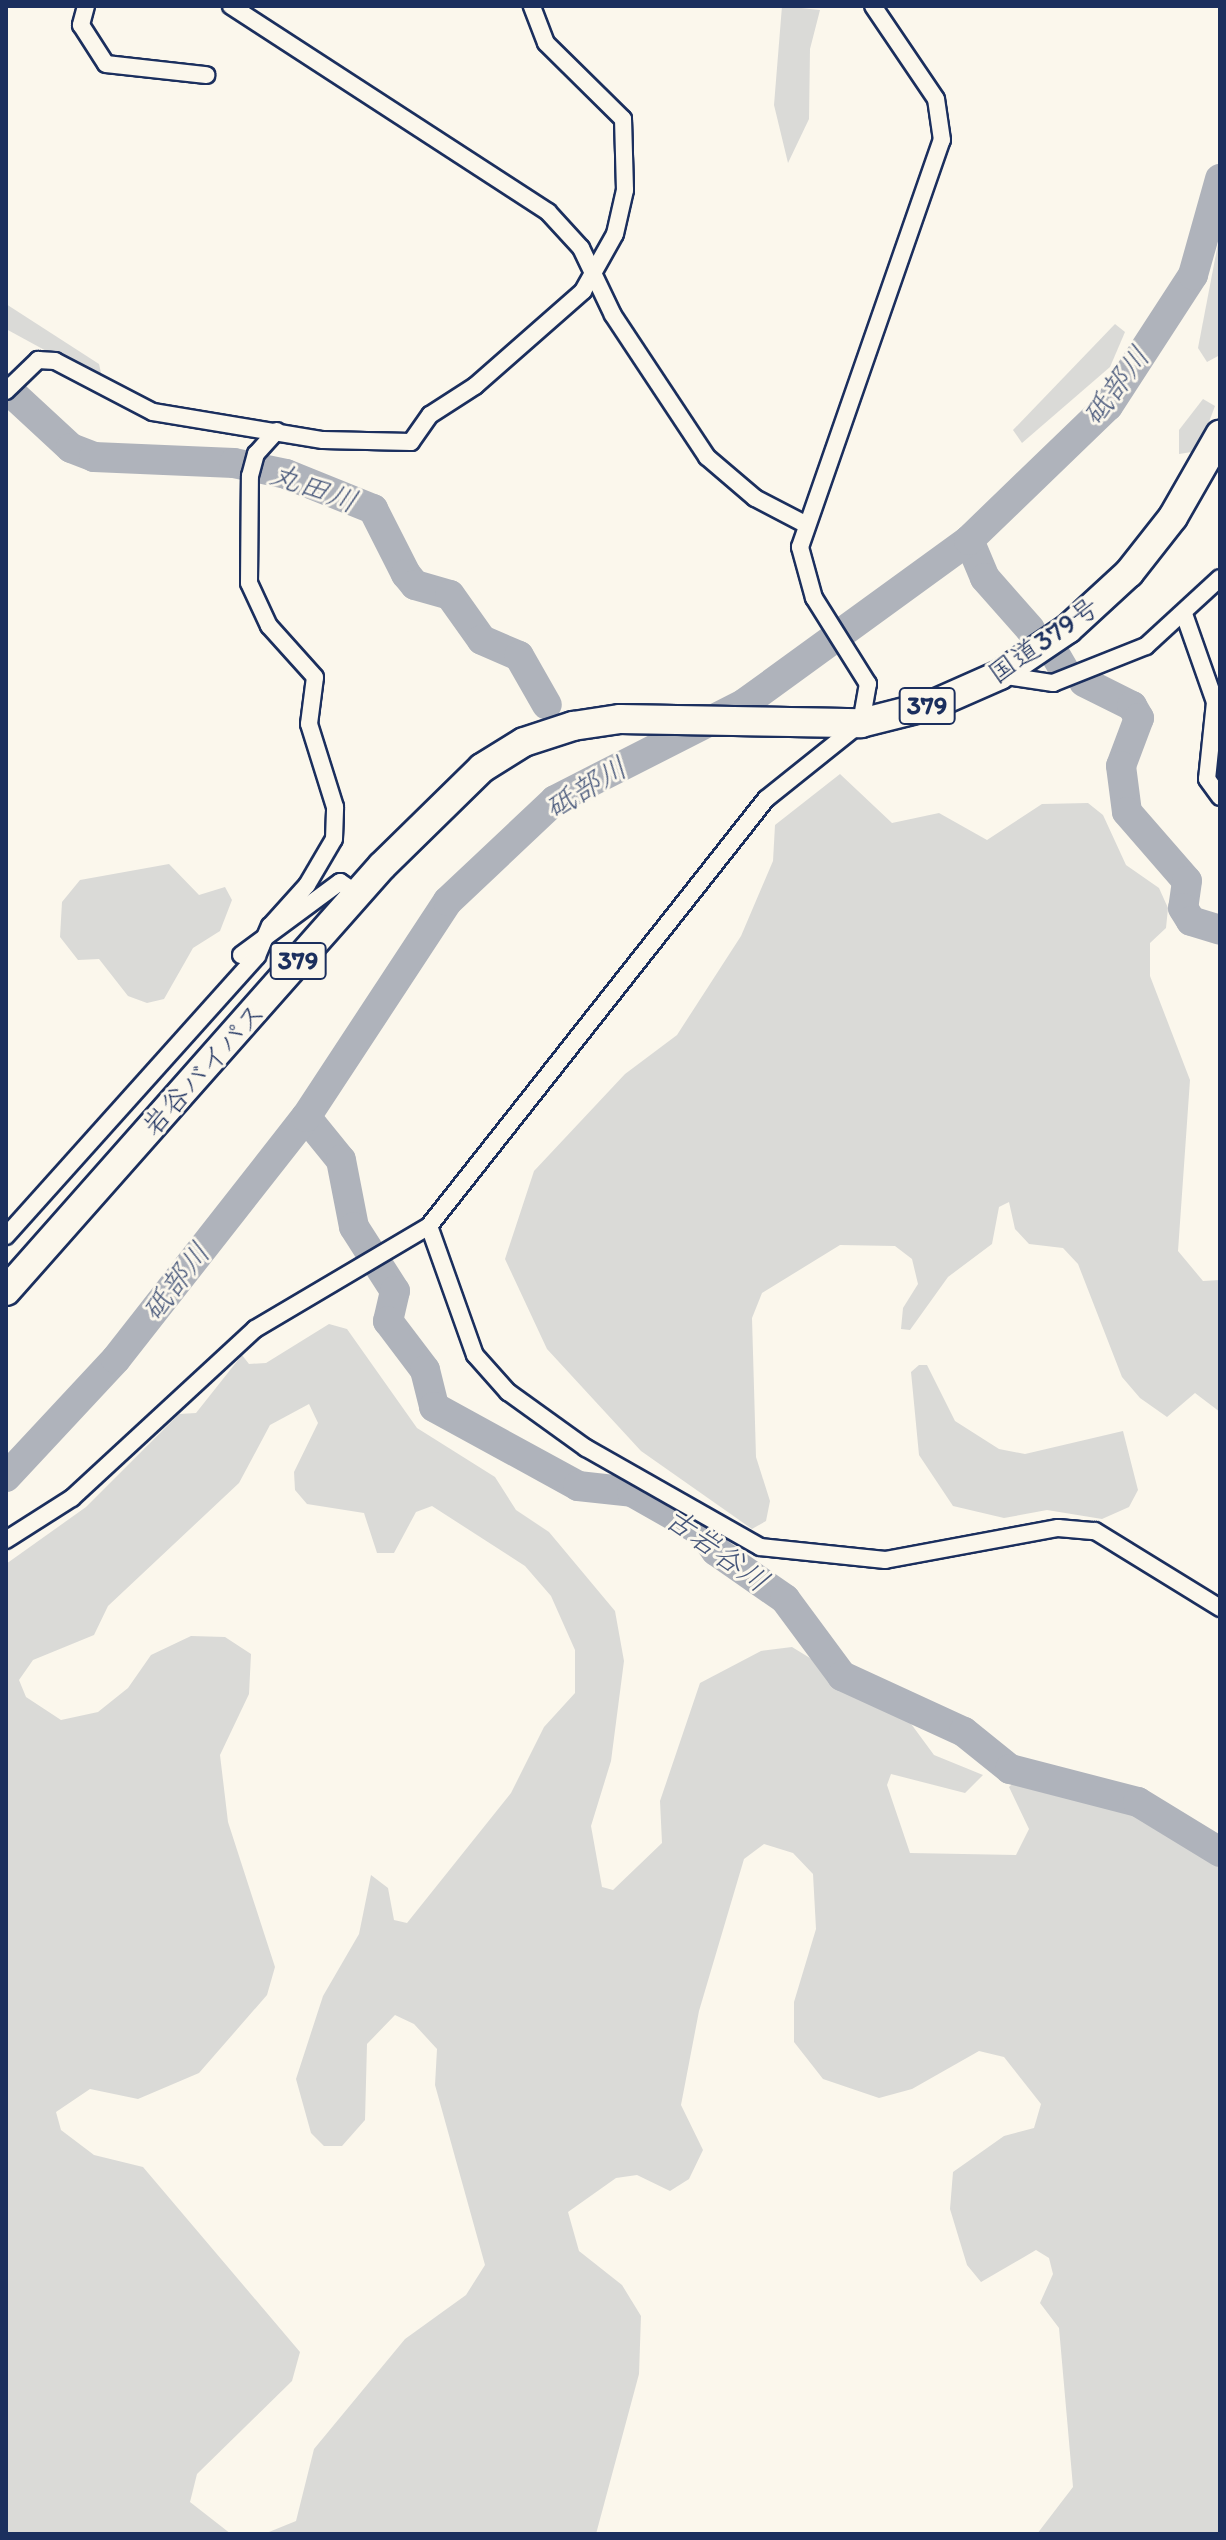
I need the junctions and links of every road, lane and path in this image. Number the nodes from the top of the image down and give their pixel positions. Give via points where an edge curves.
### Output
1 (86, 6) edge
2 (231, 6) edge
3 (532, 6) edge
4 (873, 6) edge
5 (206, 75) dead end
6 (593, 273) junction
7 (9, 387) edge
8 (277, 431) junction
9 (1220, 435) edge
10 (805, 524) junction
11 (1220, 578) edge
12 (1184, 614) junction
13 (1000, 675) junction
14 (644, 720) joint
15 (861, 723) junction
16 (1220, 797) edge
17 (358, 894) junction
18 (264, 938) junction
19 (241, 955) dead end
20 (429, 1226) junction
21 (6, 1236) edge
22 (6, 1291) edge
23 (6, 1540) edge
24 (1220, 1608) edge

1 - 5 street via 83,33 106,64
2 - 6 street via 548,212
3 - 6 street via 546,43 623,119 625,190 615,234
4 - 10 street via 936,99 942,140
6 - 8 street via 583,291 475,386 430,415 411,442 369,446
6 - 10 street via 707,457 755,498
7 - 8 street via 38,360 55,361 153,412
8 - 18 street via 256,454 250,476 252,593 269,626 315,677 309,724 335,807 334,839
9 - 13 highway, 国道379号 / 379 via 1173,517 1129,573 1068,629
10 - 15 street via 800,547 814,598 868,684
11 - 12 street
12 - 13 street via 1146,646 1053,683
12 - 16 street via 1215,702 1207,779
13 - 15 highway, 国道379号 / 379 via 932,705
14 - 15 highway, 国道379号 / 379 via 768,726
14 - 17 highway, 岩谷バイパス / 379 via 573,726 524,742 446,797
15 - 20 street via 766,799
17 - 18 street via 340,882
17 - 22 highway, 岩谷バイパス / 379
18 - 19 street
18 - 21 street via 119,1116
20 - 23 street via 255,1329 90,1483
20 - 24 street via 475,1355 508,1392 586,1448 760,1547 885,1560 1058,1528 1095,1531

